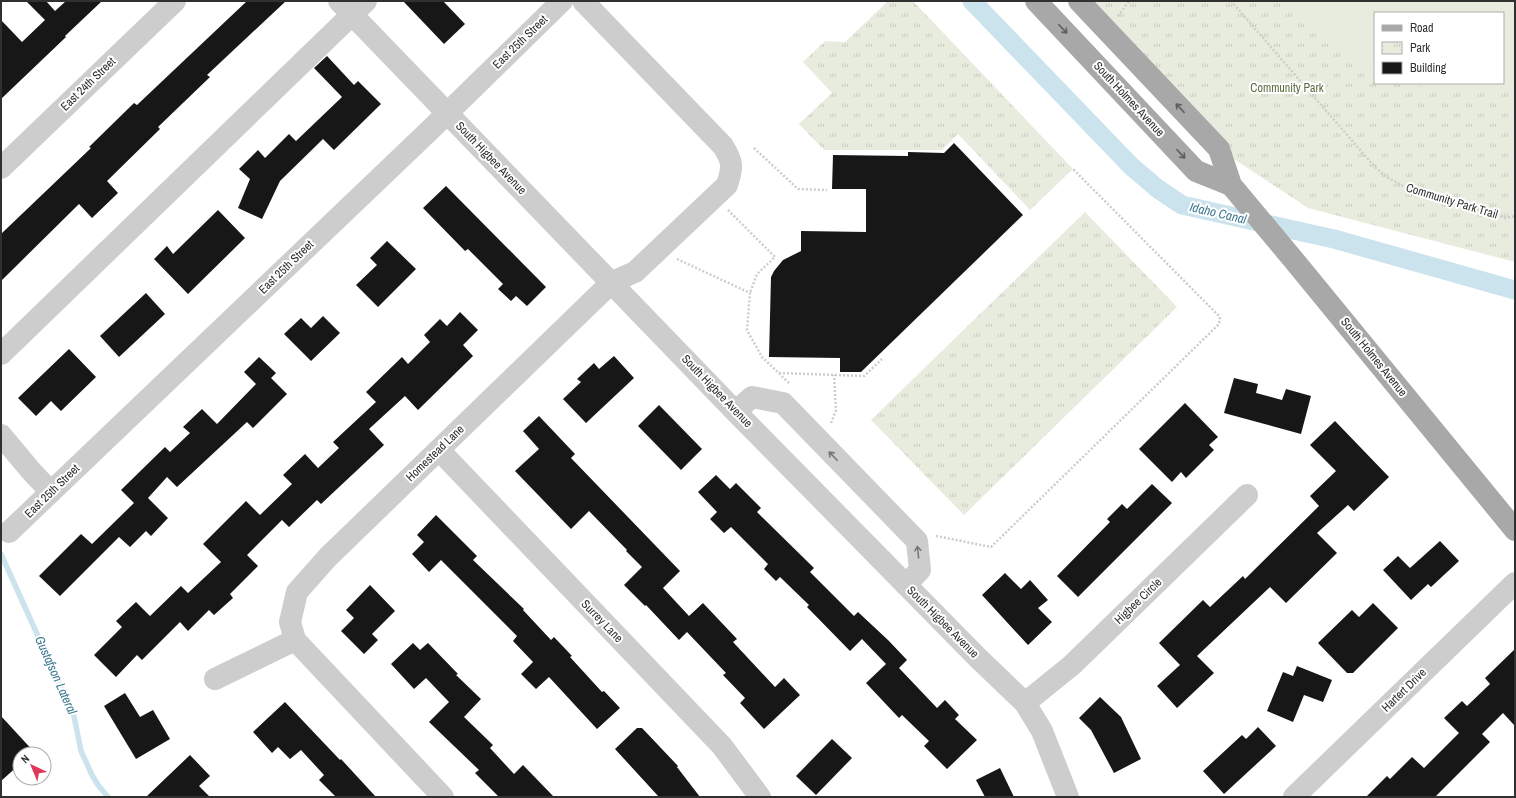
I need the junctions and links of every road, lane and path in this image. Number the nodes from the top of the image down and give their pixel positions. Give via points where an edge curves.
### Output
1 (175, 1) edge
2 (562, 1) edge
3 (583, 1) edge
4 (1036, 1) edge
5 (1079, 1) edge
6 (1231, 1) edge
7 (352, 5) edge
8 (447, 114) junction
9 (754, 148) dead end
10 (1, 168) edge
11 (1073, 169) dead end
12 (1231, 185) junction
13 (827, 190) dead end
14 (728, 210) dead end
15 (1515, 216) edge
16 (671, 256) dead end
17 (612, 282) junction
18 (750, 293) junction
19 (1, 354) edge
20 (882, 359) dead end
21 (778, 373) junction
22 (834, 375) junction
23 (792, 386) dead end
24 (736, 411) junction
25 (831, 424) dead end
26 (1, 435) edge
27 (439, 450) junction
28 (51, 492) junction
29 (1247, 495) dead end
30 (1515, 530) edge
31 (9, 532) dead end
32 (917, 541) junction
33 (1515, 583) edge
34 (906, 585) junction
35 (295, 640) junction
36 (215, 679) dead end
37 (1025, 703) junction
38 (443, 797) edge
39 (760, 797) edge
40 (1068, 797) edge
41 (1294, 797) edge

1 - 10 street, East 24th Street
2 - 8 street, East 25th Street
3 - 17 street via 723,146 730,158 732,170 727,185 635,272
4 -> 12 main road, South Holmes Avenue via 1196,171
12 -> 5 main road, South Holmes Avenue via 1219,149
6 - 15 path, Community Park Trail via 1385,176 1410,190 1506,218
7 - 8 street, South Higbee Avenue
7 - 19 street
8 - 17 street, South Higbee Avenue
8 - 28 street, East 25th Street
9 - 13 path via 798,189
11 - 32 path via 1220,317 1219,324 991,547 935,535
12 - 30 main road, South Holmes Avenue
14 - 18 path via 775,257 757,274
16 - 18 path
17 - 24 street, South Higbee Avenue
17 - 27 street, Homestead Lane
18 - 21 path via 747,330 762,357
20 - 22 path via 864,376
21 - 22 path
21 - 23 path
22 - 25 path via 836,410
32 -> 24 street via 783,403 752,397
24 - 34 street, South Higbee Avenue
26 - 28 street
27 - 35 street, Homestead Lane via 328,556 297,592 290,622
27 - 39 street, Surrey Lane via 722,746
28 - 31 street, East 25th Street
29 - 37 street, Higbee Circle via 1072,665
34 -> 32 street via 920,570
33 - 41 street, Hartert Drive
34 - 37 street, South Higbee Avenue
35 - 36 street
35 - 38 street, Homestead Lane
37 - 40 street, South Higbee Avenue via 1042,731

